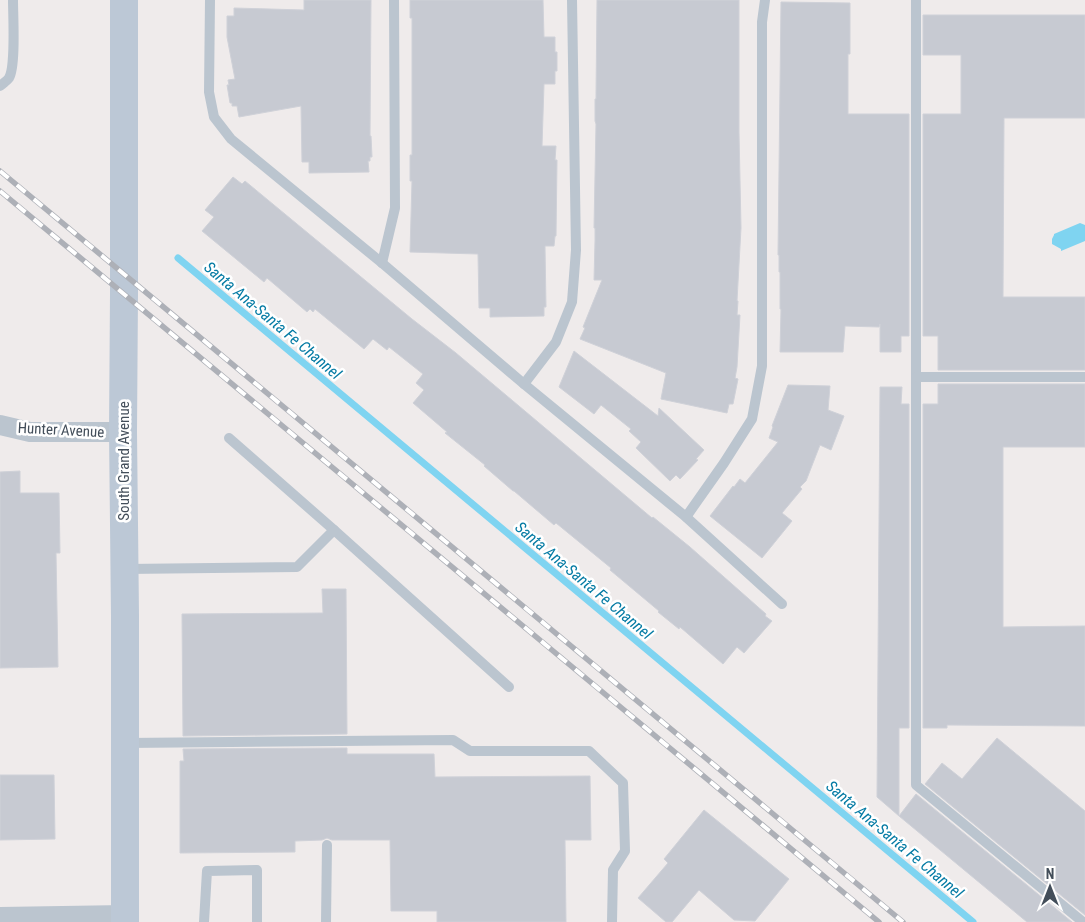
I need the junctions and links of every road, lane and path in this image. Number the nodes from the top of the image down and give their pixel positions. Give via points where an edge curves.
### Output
1 (14, 0) edge
2 (124, 0) edge
3 (210, 0) edge
4 (394, 0) edge
5 (572, 0) edge
6 (765, 0) edge
7 (916, 0) edge
8 (0, 86) edge
9 (382, 262) junction
10 (917, 377) junction
11 (1085, 377) edge
12 (524, 384) junction
13 (0, 425) edge
14 (123, 432) junction
15 (229, 438) dead end
16 (686, 517) junction
17 (334, 530) junction
18 (125, 569) junction
19 (782, 604) dead end
20 (509, 687) dead end
21 (125, 743) junction
22 (327, 845) dead end
23 (0, 917) edge
24 (125, 918) edge
25 (204, 922) edge
26 (257, 922) edge
27 (326, 922) edge
28 (612, 922) edge
29 (1083, 922) edge

1 - 8 lane via 12,70
2 - 14 main road, South Grand Avenue
3 - 9 lane via 209,92 214,117 231,139
4 - 9 lane via 395,208
5 - 12 lane via 576,250 572,302 556,342
6 - 16 lane via 762,32 762,366 752,419
7 - 10 lane
9 - 12 lane
10 - 11 lane
10 - 29 lane via 916,785
12 - 16 lane
13 - 14 street, Hunter Avenue via 30,432
14 - 18 main road, South Grand Avenue
15 - 17 lane
16 - 19 lane
17 - 18 lane via 296,567
17 - 20 lane
18 - 21 main road, South Grand Avenue
21 - 24 main road, South Grand Avenue
21 - 28 lane via 453,740 470,751 589,751 623,783 625,851 613,870
22 - 27 lane
23 - 24 street
25 - 26 lane via 207,871 257,870

